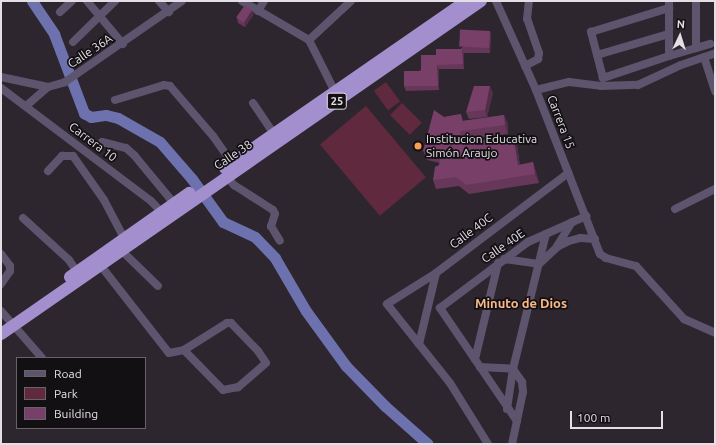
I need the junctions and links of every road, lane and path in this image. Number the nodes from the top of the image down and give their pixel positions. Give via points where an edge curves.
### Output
1 (72, 1) edge
2 (87, 1) edge
3 (115, 1) edge
4 (159, 1) edge
5 (182, 1) edge
6 (242, 1) edge
7 (264, 1) edge
8 (351, 1) edge
9 (466, 1) edge
10 (481, 1) edge
11 (496, 1) edge
12 (529, 1) edge
13 (696, 1) edge
14 (669, 4) edge
15 (258, 11) junction
16 (60, 12) dead end
17 (169, 12) junction
18 (100, 16) junction
19 (669, 34) junction
20 (309, 40) junction
21 (73, 42) dead end
22 (123, 44) junction
23 (710, 44) dead end
24 (696, 48) junction
25 (715, 53) edge
26 (597, 55) junction
27 (669, 56) junction
28 (704, 57) junction
29 (525, 66) junction
30 (1, 77) edge
31 (1, 88) edge
32 (48, 88) junction
33 (536, 90) junction
34 (715, 91) edge
35 (335, 92) junction
36 (114, 100) dead end
37 (253, 103) dead end
38 (26, 106) junction
39 (276, 137) junction
40 (102, 142) dead end
41 (232, 163) junction
42 (48, 171) dead end
43 (568, 173) junction
44 (227, 176) junction
45 (208, 185) junction
46 (715, 189) edge
47 (176, 206) junction
48 (675, 208) dead end
49 (165, 215) junction
50 (586, 216) junction
51 (23, 218) dead end
52 (572, 222) junction
53 (546, 234) junction
54 (124, 238) junction
55 (595, 239) junction
56 (280, 241) dead end
57 (557, 247) junction
58 (122, 251) junction
59 (1, 254) edge
60 (501, 261) junction
61 (539, 264) junction
62 (101, 266) junction
63 (77, 272) junction
64 (436, 273) junction
65 (1, 284) edge
66 (158, 286) dead end
67 (4, 324) edge
68 (715, 333) edge
69 (419, 344) junction
70 (184, 350) junction
71 (41, 357) edge
72 (475, 359) junction
73 (480, 367) junction
74 (513, 370) junction
75 (507, 409) junction
76 (517, 421) junction
77 (488, 444) edge
78 (512, 444) edge

1 - 16 street
2 - 18 street
3 - 18 street
4 - 17 street
5 - 17 street, Calle 36A
6 - 15 street
7 - 15 street
8 - 20 street
9 - 35 highway, Calle 38 / 25
10 - 39 highway, Calle 38 / 25
11 - 29 street, Carrera 15
12 - 29 street via 527,19 539,53 538,59
13 - 24 street
14 - 19 street
14 - 26 street via 593,30
15 - 20 street
17 - 22 street, Calle 36A
18 - 21 street
18 - 22 street
19 - 26 street
19 - 27 street
20 - 35 street
22 - 32 street, Calle 36A via 77,75
23 - 24 street
24 - 27 street
25 - 28 street
26 - 27 street via 603,78
28 - 33 street via 638,85 601,86 569,82
28 - 34 street
29 - 33 street, Carrera 15
30 - 32 street
31 - 38 street, Carrera 10
32 - 38 street
33 - 43 street, Carrera 15
35 - 39 highway, Calle 38 / 25
36 - 41 street via 164,85 170,86 213,136
37 - 39 street
38 - 49 street, Carrera 10 via 152,201
39 - 41 highway, Calle 38 / 25
39 - 44 highway, Calle 38 / 25
40 - 47 street via 126,148
41 - 45 highway, Calle 38 / 25
42 - 54 street via 62,156 73,156 104,200
43 - 50 street, Carrera 15
43 - 64 street, Calle 40C
44 - 45 highway, Calle 38 / 25
44 - 56 street via 234,185 273,210 275,214 271,226
45 - 47 highway, Calle 38 / 25
46 - 48 street
47 - 49 highway, Calle 38 / 25
49 - 54 highway, Calle 38 / 25
49 - 58 highway, Calle 38 / 25
50 - 52 street, Calle 40E
50 - 55 street, Carrera 15
51 - 63 street via 69,260
52 - 53 street, Calle 40E
52 - 57 street
53 - 60 street, Calle 40E via 528,242
53 - 61 street
54 - 63 highway, Calle 38 / 25
55 - 57 street via 580,238
55 - 68 street, Carrera 15 via 600,254 636,266 684,319
57 - 61 street
58 - 62 highway, Calle 38 / 25
58 - 66 street
59 - 65 street via 10,266 10,271
60 - 61 street
60 - 72 street
60 - 72 street, Calle 40E via 440,308
61 - 74 street
62 - 67 highway, Calle 38 / 25
62 - 70 street via 164,350 175,353
63 - 67 highway, Calle 38 / 25
64 - 69 street
64 - 69 street, Calle 40C via 387,304
67 - 71 street
69 - 77 street via 450,383
70 - 70 street via 223,390 238,387 266,363 231,323 226,323
72 - 73 street
73 - 74 street
73 - 75 street
74 - 75 street
74 - 76 street via 520,376 523,388
75 - 76 street
76 - 78 street

